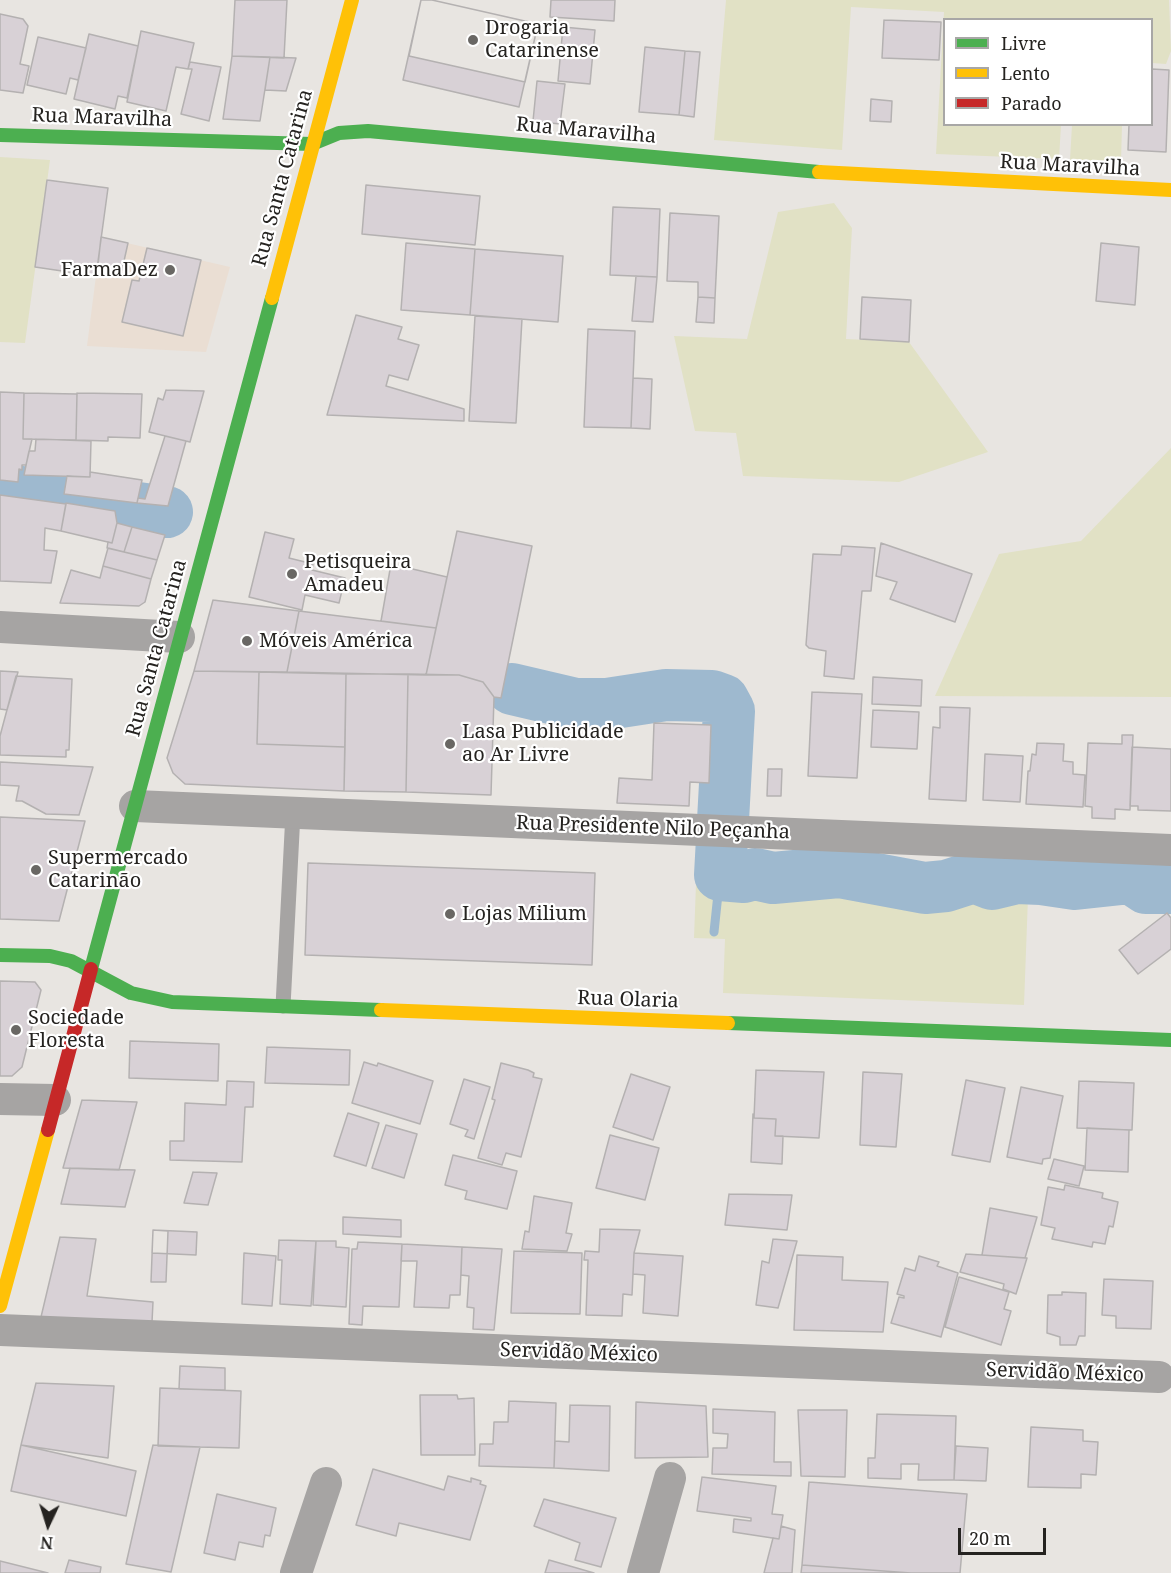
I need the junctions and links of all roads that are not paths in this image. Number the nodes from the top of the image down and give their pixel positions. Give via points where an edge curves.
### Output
1 (352, 0) edge
2 (0, 135) edge
3 (312, 144) junction
4 (1171, 190) edge
5 (0, 627) edge
6 (179, 637) junction
7 (135, 806) junction
8 (293, 813) junction
9 (1171, 850) edge
10 (0, 955) edge
11 (90, 971) junction
12 (283, 1006) junction
13 (1171, 1040) edge
14 (0, 1099) edge
15 (55, 1100) junction
16 (0, 1306) edge
17 (0, 1330) edge
18 (1159, 1377) dead end
19 (670, 1478) dead end
20 (326, 1483) dead end
21 (296, 1573) edge
22 (643, 1573) edge

1 - 3 street, Rua Santa Catarina
2 - 3 street, Rua Maravilha
3 - 4 street, Rua Maravilha via 339,133 368,131 868,176
3 - 6 street, Rua Santa Catarina
5 - 6 street
6 - 7 street, Rua Santa Catarina
7 - 8 street, Rua Presidente Nilo Peçanha
7 - 11 street, Rua Santa Catarina
8 - 9 street, Rua Presidente Nilo Peçanha
8 - 12 lane
10 - 11 street, Rua Olaria via 50,956 71,960
11 - 12 street, Rua Olaria via 131,993 172,1002
11 - 15 street, Rua Santa Catarina
12 - 13 street, Rua Olaria
14 - 15 street
15 - 16 street, Rua Santa Catarina
17 - 18 street, Servidão México
19 - 22 street
20 - 21 street

